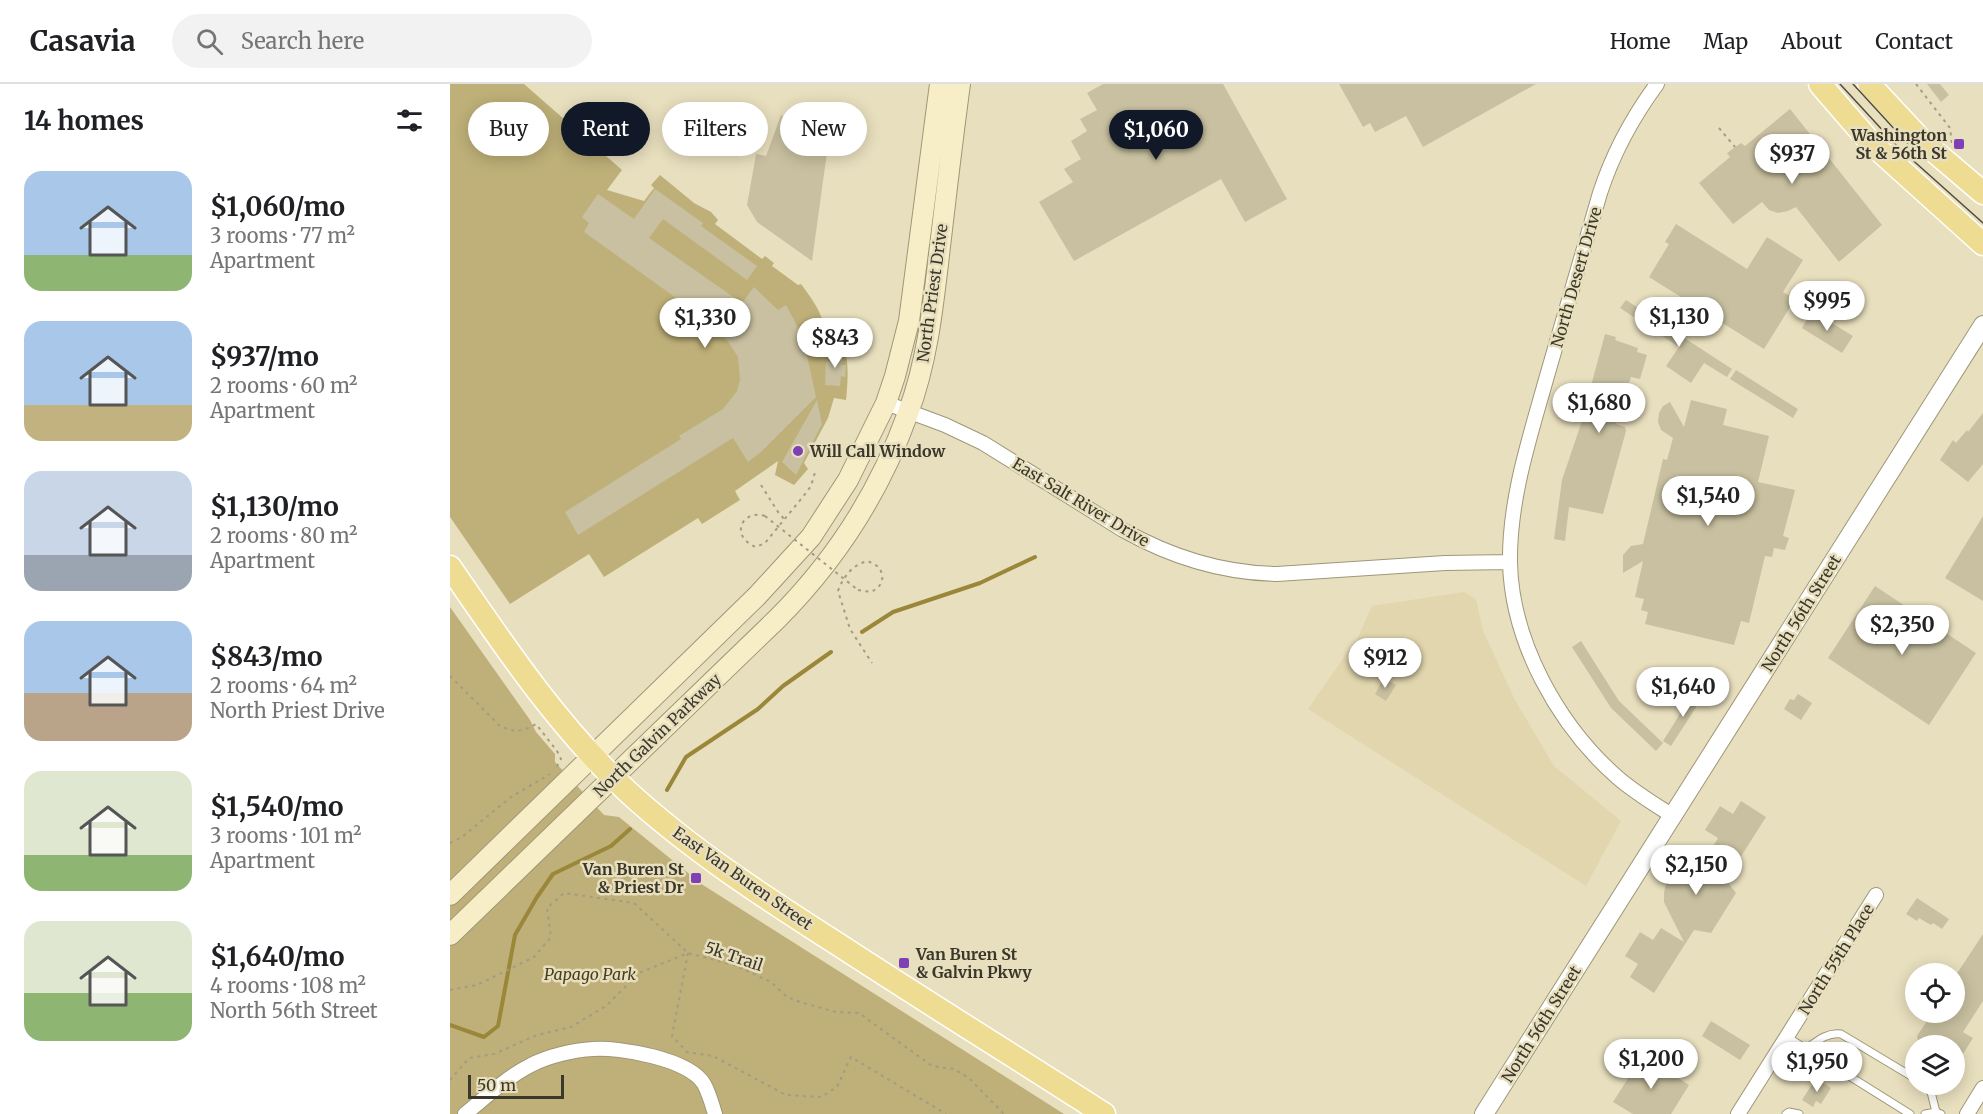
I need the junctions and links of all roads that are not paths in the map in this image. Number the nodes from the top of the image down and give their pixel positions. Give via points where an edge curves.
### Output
1 (939, 84) edge
2 (960, 84) edge
3 (1657, 84) edge
4 (1820, 84) edge
5 (1869, 84) edge
6 (1983, 193) edge
7 (1983, 244) edge
8 (1983, 325) edge
9 (886, 403) junction
10 (909, 411) junction
11 (824, 519) joint
12 (854, 525) joint
13 (1510, 562) junction
14 (450, 567) edge
15 (593, 756) junction
16 (614, 777) junction
17 (1673, 816) junction
18 (450, 895) edge
19 (1876, 895) dead end
20 (450, 935) edge
21 (1787, 1036) junction
22 (1806, 1049) junction
23 (1905, 1072) edge
24 (1983, 1088) edge
25 (1932, 1095) edge
26 (1938, 1113) edge
27 (465, 1114) edge
28 (715, 1114) edge
29 (1104, 1114) edge
30 (1484, 1114) edge
31 (1738, 1114) edge
32 (1786, 1114) edge
33 (1799, 1114) edge
34 (1910, 1114) edge
35 (1924, 1114) edge
36 (1966, 1114) edge

1 - 9 main road, North Priest Drive via 909,321
2 - 10 main road, North Priest Drive via 931,319
3 - 13 street, North Desert Drive via 1626,131 1600,193 1524,458
4 - 7 main road via 1871,143
5 - 6 main road via 1922,141
8 - 17 street, North 56th Street
9 - 10 street, East Salt River Drive
9 - 11 main road, North Priest Drive
10 - 12 main road, North Priest Drive
10 - 13 street, East Salt River Drive via 983,443 1132,536 1187,560 1277,574
11 - 15 main road, North Galvin Parkway via 757,596
12 - 16 main road, North Galvin Parkway via 797,599
13 - 17 street, North Desert Drive via 1522,629 1547,690 1592,751 1617,777
14 - 15 main road, East Van Buren Street via 525,676
15 - 16 main road, East Van Buren Street
15 - 18 main road, North Galvin Parkway
16 - 20 main road, North Galvin Parkway
16 - 29 main road, East Van Buren Street via 695,846 775,903
17 - 30 street, North 56th Street
19 - 21 street, North 55th Place
21 - 22 lane
21 - 31 street, North 55th Place
22 - 23 lane via 1824,1036 1841,1034
22 - 34 lane
24 - 36 street
25 - 26 lane
26 - 35 lane
27 - 28 street via 532,1064 594,1049 658,1057 685,1068 703,1082
32 - 33 lane

